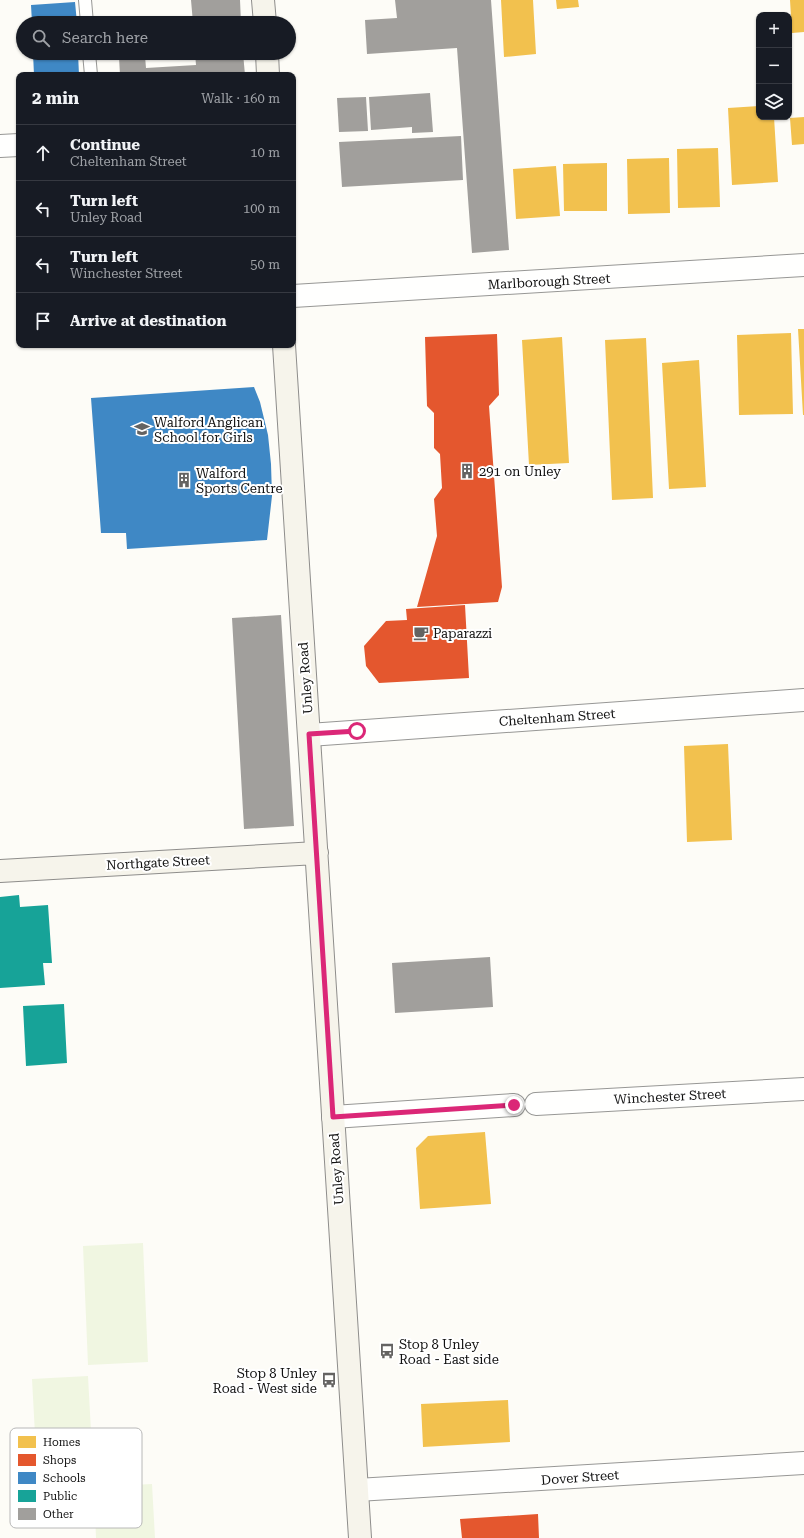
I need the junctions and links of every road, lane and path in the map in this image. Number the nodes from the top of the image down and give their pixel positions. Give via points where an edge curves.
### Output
1 (85, 0) edge
2 (263, 0) edge
3 (86, 16) edge
4 (264, 16) edge
5 (90, 60) edge
6 (267, 60) edge
7 (91, 72) edge
8 (268, 72) edge
9 (16, 145) edge
10 (0, 146) edge
11 (804, 265) edge
12 (296, 296) edge
13 (284, 348) edge
14 (804, 700) edge
15 (309, 734) junction
16 (317, 853) junction
17 (0, 871) edge
18 (804, 1089) edge
19 (536, 1104) dead end
20 (514, 1105) dead end
21 (333, 1117) junction
22 (804, 1463) edge
23 (357, 1490) junction
24 (360, 1538) edge

1 - 3 lane
2 - 4 main road
5 - 7 lane
6 - 8 main road
9 - 10 street
11 - 12 street, Marlborough Street
13 - 15 main road, Unley Road
14 - 15 street, Cheltenham Street
15 - 16 main road, Unley Road
16 - 17 main road, Northgate Street
16 - 21 main road, Unley Road
18 - 19 street, Winchester Street
20 - 21 street
21 - 23 main road, Unley Road
22 - 23 street, Dover Street
23 - 24 main road, Unley Road

